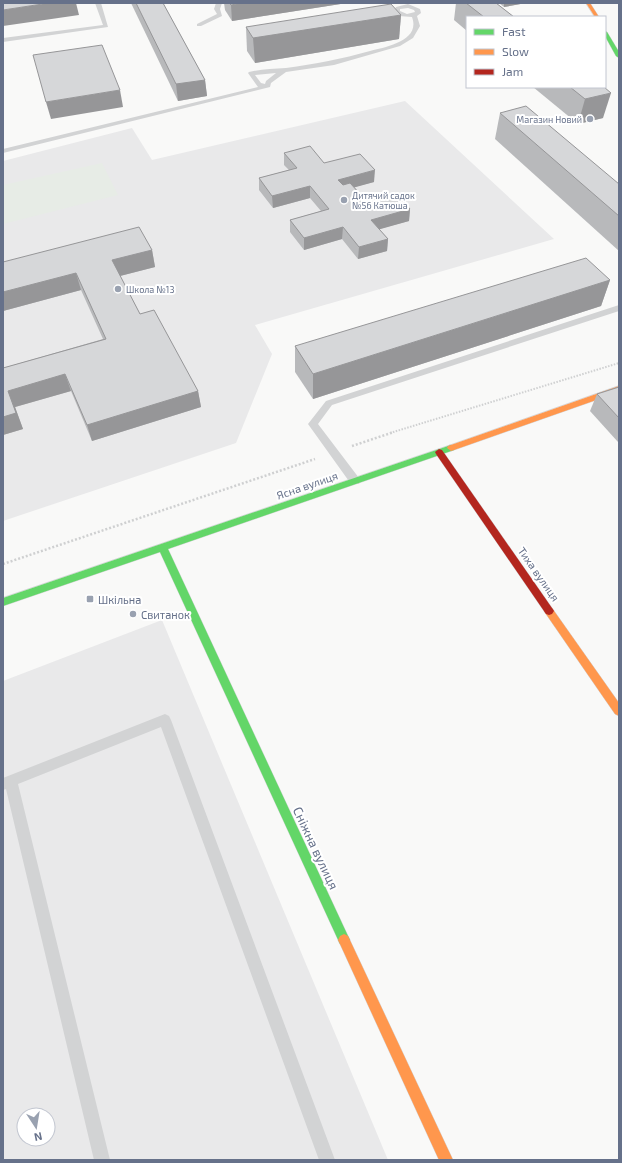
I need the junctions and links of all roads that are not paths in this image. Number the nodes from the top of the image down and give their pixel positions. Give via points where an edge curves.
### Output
1 (98, 3) edge
2 (219, 3) edge
3 (588, 3) edge
4 (425, 6) dead end
5 (390, 10) edge
6 (397, 10) junction
7 (416, 14) junction
8 (596, 16) edge
9 (199, 25) dead end
10 (606, 34) edge
11 (3, 40) edge
12 (619, 56) edge
13 (284, 70) junction
14 (268, 86) junction
15 (3, 151) edge
16 (619, 308) edge
17 (619, 389) edge
18 (439, 452) junction
19 (355, 481) junction
20 (163, 548) junction
21 (3, 602) edge
22 (619, 711) edge
23 (7, 782) edge
24 (102, 1160) edge
25 (327, 1160) edge
26 (446, 1160) edge

1 - 11 lane via 106,26
2 - 9 lane via 220,15
3 - 8 street
4 - 7 lane
5 - 6 lane
6 - 7 lane via 400,15
6 - 7 lane via 408,6 417,9
7 - 13 lane via 417,28 414,34 398,45 334,63
10 - 12 street
13 - 14 lane via 268,82
13 - 14 lane via 251,73 259,85
14 - 15 lane
16 - 19 lane via 329,402 313,424
17 - 18 street, Ясна вулиця
18 - 19 street, Ясна вулиця
18 - 22 street, Тиха вулиця
19 - 20 street, Ясна вулиця
20 - 21 street, Ясна вулиця
20 - 26 street, Сніжна вулиця
23 - 24 lane
23 - 25 lane via 166,720

